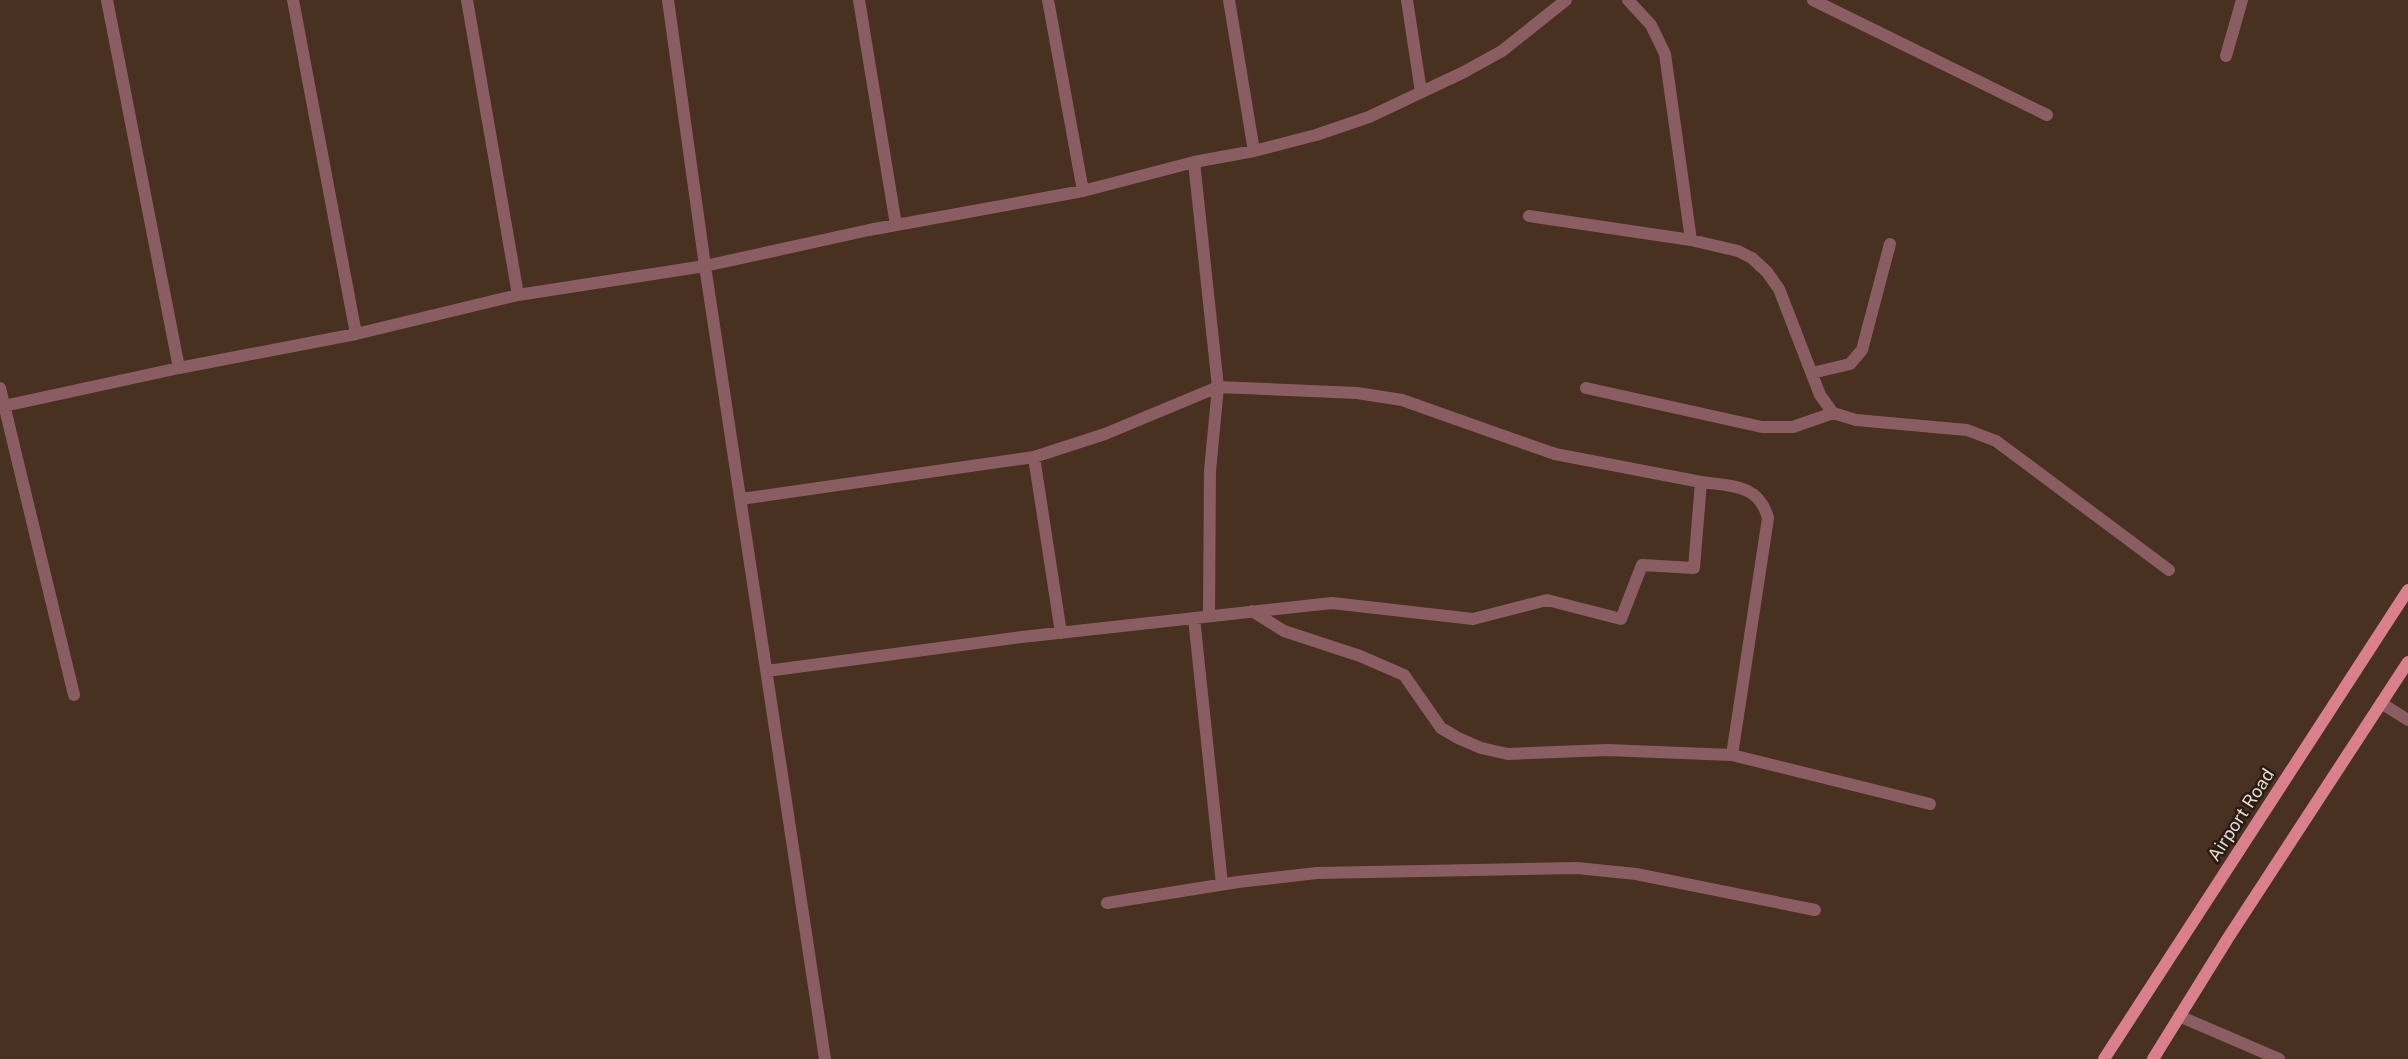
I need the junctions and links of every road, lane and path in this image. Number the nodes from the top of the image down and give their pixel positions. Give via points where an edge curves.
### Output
1 (107, 0) edge
2 (293, 0) edge
3 (467, 0) edge
4 (668, 0) edge
5 (860, 0) edge
6 (1048, 0) edge
7 (1229, 0) edge
8 (1406, 0) edge
9 (1566, 0) edge
10 (1628, 0) edge
11 (1814, 0) edge
12 (2242, 0) edge
13 (2226, 56) dead end
14 (1421, 92) junction
15 (2047, 115) dead end
16 (1254, 151) junction
17 (1194, 162) junction
18 (1083, 191) junction
19 (1530, 216) dead end
20 (896, 225) junction
21 (1691, 240) junction
22 (1890, 244) dead end
23 (705, 266) junction
24 (518, 295) junction
25 (356, 334) junction
26 (179, 368) junction
27 (1812, 373) junction
28 (1218, 386) junction
29 (0, 388) edge
30 (1586, 388) dead end
31 (2, 406) edge
32 (1834, 413) junction
33 (1034, 457) junction
34 (1701, 482) junction
35 (741, 499) junction
36 (2169, 570) dead end
37 (2408, 590) edge
38 (1252, 611) junction
39 (1209, 616) junction
40 (1194, 618) junction
41 (1061, 633) junction
42 (2408, 662) edge
43 (767, 671) junction
44 (74, 695) dead end
45 (2381, 704) junction
46 (2408, 720) edge
47 (1732, 755) junction
48 (1930, 804) dead end
49 (1222, 884) junction
50 (1107, 903) dead end
51 (1815, 910) dead end
52 (2179, 1016) junction
53 (825, 1059) edge
54 (2104, 1059) edge
55 (2153, 1059) edge
56 (2279, 1059) edge

1 - 26 street
2 - 25 street
3 - 24 street
4 - 23 street
5 - 20 street
6 - 18 street
7 - 16 street
8 - 14 street
9 - 14 street via 1502,51
10 - 21 street via 1651,25 1665,54
11 - 15 street
12 - 13 street
14 - 16 street via 1369,117
16 - 17 street
17 - 18 street
17 - 28 street
18 - 20 street
19 - 21 street
20 - 23 street
21 - 27 street via 1738,251 1752,258 1767,272 1779,289
22 - 27 street via 1862,350 1850,364
23 - 24 street
23 - 35 street
24 - 25 street
25 - 26 street
26 - 31 street
27 - 32 street via 1820,396
28 - 33 street via 1105,434
28 - 34 street via 1357,393 1402,400 1555,454
28 - 39 street via 1210,471
29 - 31 street
30 - 32 street via 1762,427 1793,427
31 - 44 street
32 - 36 street via 1856,420 1967,430 1996,440
33 - 35 street
33 - 41 street
34 - 38 street via 1694,568 1642,565 1621,619 1547,600 1474,620 1332,603
34 - 47 street via 1751,492 1760,499 1768,518
35 - 43 street
37 - 54 main road, Airport Road
38 - 39 street
38 - 47 street via 1284,631 1360,656 1404,675 1441,728 1481,748 1508,754 1607,750
39 - 40 street
40 - 41 street
40 - 49 street
41 - 43 street
42 - 45 main road
43 - 53 street
45 - 46 street
45 - 52 main road
47 - 48 street
49 - 50 street
49 - 51 street via 1317,872 1577,868 1636,874
52 - 55 main road
52 - 56 street

